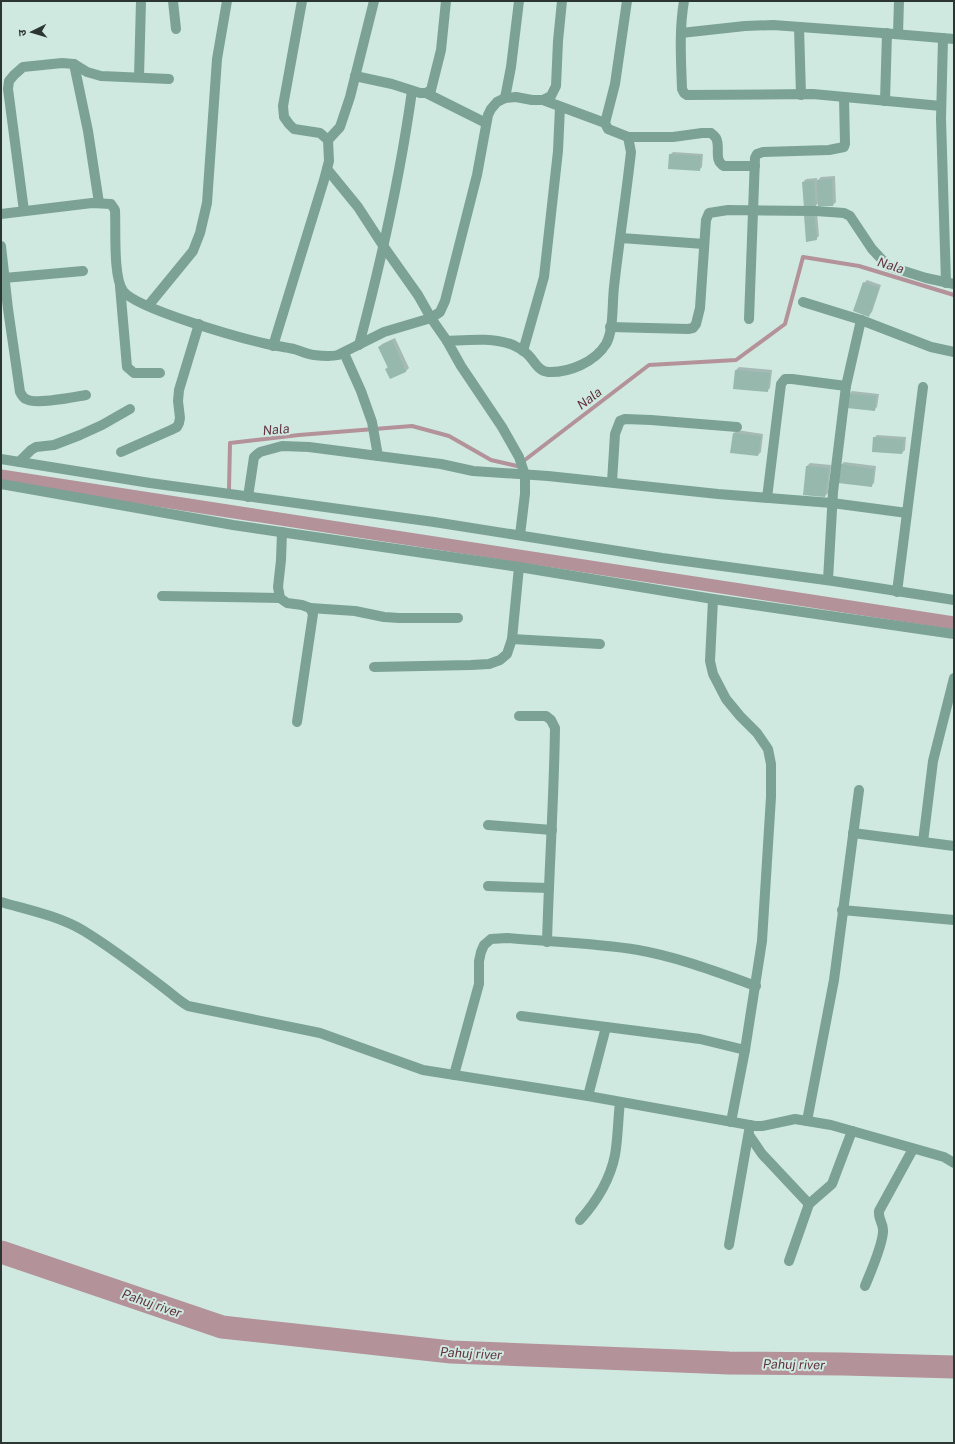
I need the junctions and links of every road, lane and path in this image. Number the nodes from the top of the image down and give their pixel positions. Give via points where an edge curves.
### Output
1 (141, 1) edge
2 (173, 1) edge
3 (227, 1) edge
4 (302, 1) edge
5 (374, 1) edge
6 (446, 1) edge
7 (519, 1) edge
8 (562, 1) edge
9 (627, 1) edge
10 (684, 1) edge
11 (899, 1) edge
12 (800, 27) junction
13 (176, 29) dead end
14 (681, 33) junction
15 (887, 33) junction
16 (898, 34) junction
17 (943, 38) junction
18 (954, 39) edge
19 (74, 64) junction
20 (355, 76) junction
21 (138, 77) junction
22 (169, 79) dead end
23 (412, 91) junction
24 (426, 93) junction
25 (801, 95) junction
26 (844, 97) junction
27 (505, 98) junction
28 (543, 100) junction
29 (885, 101) junction
30 (941, 106) junction
31 (560, 107) junction
32 (486, 123) junction
33 (605, 123) junction
34 (628, 137) junction
35 (328, 140) junction
36 (755, 166) junction
37 (327, 169) junction
38 (99, 203) junction
39 (24, 211) junction
40 (753, 211) junction
41 (1, 214) edge
42 (621, 238) junction
43 (704, 244) junction
44 (1, 246) edge
45 (384, 247) junction
46 (83, 271) dead end
47 (4, 278) junction
48 (950, 283) edge
49 (120, 285) junction
50 (803, 302) dead end
51 (148, 306) junction
52 (431, 318) junction
53 (749, 318) dead end
54 (861, 320) junction
55 (199, 324) junction
56 (610, 327) junction
57 (447, 341) junction
58 (358, 345) junction
59 (273, 346) junction
60 (523, 351) junction
61 (954, 352) edge
62 (344, 353) junction
63 (160, 372) dead end
64 (846, 386) junction
65 (923, 387) dead end
66 (86, 395) dead end
67 (130, 409) dead end
68 (737, 427) dead end
69 (121, 452) dead end
70 (378, 456) junction
71 (1, 459) edge
72 (19, 462) junction
73 (524, 472) junction
74 (612, 482) junction
75 (1, 484) edge
76 (248, 497) junction
77 (767, 498) junction
78 (832, 504) junction
79 (907, 513) junction
80 (282, 532) junction
81 (520, 535) junction
82 (519, 567) junction
83 (828, 580) junction
84 (897, 592) junction
85 (162, 596) dead end
86 (280, 598) junction
87 (713, 599) junction
88 (954, 600) edge
89 (310, 608) junction
90 (458, 618) dead end
91 (954, 634) edge
92 (512, 639) junction
93 (600, 644) dead end
94 (374, 667) dead end
95 (954, 678) edge
96 (519, 716) dead end
97 (297, 722) dead end
98 (859, 790) dead end
99 (488, 825) dead end
100 (552, 830) junction
101 (853, 833) junction
102 (923, 842) junction
103 (954, 846) edge
104 (488, 886) dead end
105 (549, 888) junction
106 (1, 902) edge
107 (842, 910) junction
108 (954, 920) edge
109 (547, 942) junction
110 (756, 986) junction
111 (521, 1016) dead end
112 (606, 1027) junction
113 (745, 1050) junction
114 (454, 1076) junction
115 (588, 1096) junction
116 (620, 1102) junction
117 (807, 1121) junction
118 (731, 1122) junction
119 (749, 1130) junction
120 (852, 1132) junction
121 (913, 1149) junction
122 (954, 1163) edge
123 (809, 1204) junction
124 (580, 1220) dead end
125 (729, 1245) dead end
126 (789, 1261) dead end
127 (865, 1286) dead end

1 - 21 street
2 - 13 street
3 - 51 street via 217,59 207,203 200,233 193,252
4 - 35 street via 283,106 284,117 294,128 320,133
5 - 20 street
6 - 24 street via 441,50 431,90
7 - 27 street
8 - 28 street via 556,86 551,96
9 - 33 street via 615,84
10 - 14 street
11 - 16 street
12 - 14 street via 745,26
12 - 15 street
12 - 25 street
14 - 25 street via 682,89 687,95
15 - 16 street
15 - 29 street
16 - 17 street
17 - 18 street
17 - 30 street
19 - 21 street via 87,72 101,76
19 - 38 street
19 - 39 street via 23,67 10,81 8,89
20 - 23 street
20 - 35 street via 340,127
21 - 22 street
23 - 24 street
23 - 45 street via 406,136
24 - 32 street
25 - 26 street
26 - 29 street
26 - 36 street via 844,147 829,150 763,152 757,154
27 - 28 street
27 - 32 street via 491,109
28 - 31 street
29 - 30 street
30 - 48 street via 942,176
31 - 33 street
31 - 60 street via 558,151 544,277
32 - 52 street via 477,174 445,301 440,312
33 - 34 street via 608,129
34 - 36 street via 673,137 711,133 716,138 720,164
34 - 42 street via 631,152
35 - 37 street
36 - 40 street
37 - 45 street via 358,207
37 - 59 street
38 - 39 street
38 - 49 street via 111,204 115,210 116,263
39 - 41 street
40 - 43 street via 728,210 709,213
40 - 48 street via 844,213 850,216 872,249 888,266
40 - 53 street
42 - 43 street
42 - 56 street
43 - 56 street via 700,308 693,328
44 - 47 street
45 - 52 street
45 - 58 street
46 - 47 street
47 - 66 street via 20,392 24,398 41,401
49 - 51 street via 130,298
49 - 63 street via 127,367 134,373
50 - 54 street
51 - 55 street
52 - 57 street
52 - 58 street via 384,332
54 - 61 street via 931,348
54 - 64 street
55 - 59 street
55 - 69 street via 179,390 179,423 171,430
56 - 60 street via 606,343 599,353 582,365 568,370 547,372 536,366
57 - 60 street via 501,342 514,345
57 - 73 street via 520,457
58 - 62 street
59 - 62 street via 331,357
62 - 70 street via 372,422
64 - 77 street via 792,379 781,384
64 - 78 street
65 - 79 street
67 - 72 street via 80,435 54,445 36,447
68 - 74 street via 651,420 620,421 615,434
70 - 73 street via 473,471
70 - 76 street via 282,446 260,452 254,457
71 - 72 street
72 - 76 street
73 - 74 street
73 - 81 street via 526,494
74 - 77 street
75 - 80 street
76 - 81 street
77 - 78 street
78 - 79 street
78 - 83 street
79 - 84 street
80 - 82 street
80 - 86 street via 278,587
81 - 83 street via 662,558
82 - 87 street
82 - 92 street
83 - 84 street
84 - 88 street
85 - 86 street
86 - 89 street via 287,604 302,604
87 - 91 street
87 - 110 street via 710,661 712,674 726,699 768,749 771,764 762,941
89 - 90 street via 356,611 384,617
89 - 97 street via 313,622
92 - 93 street
92 - 94 street via 507,654 500,660 488,664
95 - 102 street via 933,761
96 - 100 street via 546,716 555,728
98 - 101 street
99 - 100 street
100 - 105 street
101 - 102 street
101 - 107 street
102 - 103 street
104 - 105 street
105 - 109 street
106 - 114 street via 56,918 85,931 188,1006 320,1033 423,1070
107 - 108 street
107 - 117 street via 834,980
109 - 110 street via 640,951 697,966
109 - 114 street via 507,938 492,939 484,945 479,984
110 - 113 street
111 - 112 street
112 - 113 street via 700,1039
112 - 115 street
113 - 118 street
114 - 115 street
115 - 116 street
116 - 118 street
116 - 124 street via 615,1155 609,1176 592,1207
117 - 119 street via 795,1119
117 - 120 street
118 - 119 street
119 - 123 street via 762,1154
119 - 125 street
120 - 121 street
120 - 123 street via 832,1184
121 - 122 street via 944,1157
121 - 127 street via 879,1211 878,1218 884,1230
123 - 126 street

